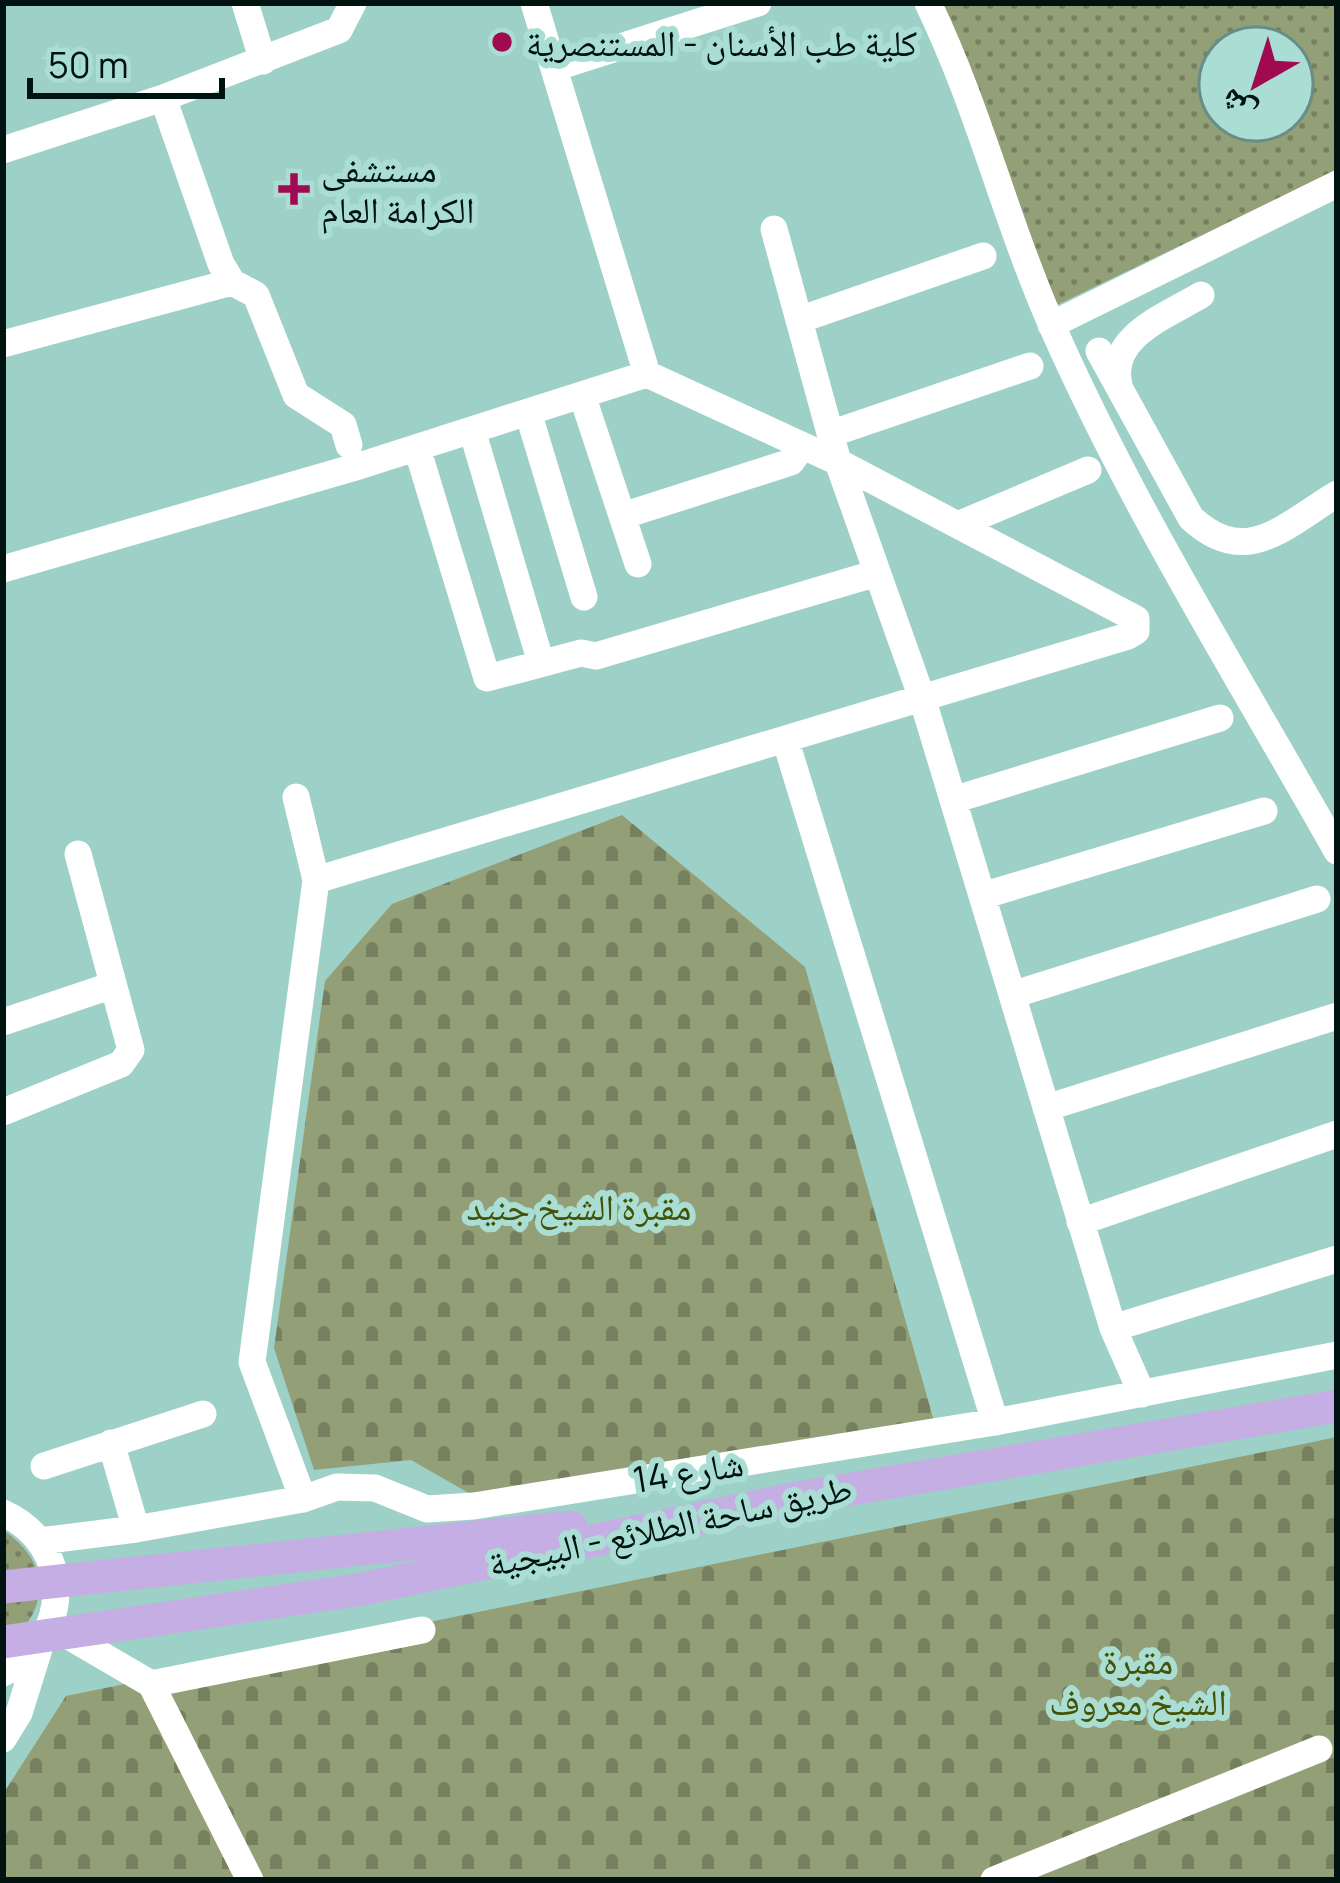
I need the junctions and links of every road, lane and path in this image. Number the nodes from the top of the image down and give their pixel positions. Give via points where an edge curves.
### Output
1 (245, 3) edge
2 (353, 3) edge
3 (534, 3) edge
4 (758, 3) edge
5 (928, 3) edge
6 (263, 61) junction
7 (554, 68) junction
8 (163, 98) junction
9 (3, 150) edge
10 (1337, 184) edge
11 (774, 229) dead end
12 (983, 256) dead end
13 (232, 282) junction
14 (1201, 295) dead end
15 (799, 320) junction
16 (1051, 325) junction
17 (3, 344) edge
18 (1099, 351) dead end
19 (1030, 366) dead end
20 (647, 374) junction
21 (1120, 389) junction
22 (582, 395) junction
23 (529, 412) junction
24 (472, 430) junction
25 (830, 434) junction
26 (349, 445) dead end
27 (802, 446) junction
28 (416, 448) junction
29 (838, 462) junction
30 (1088, 470) dead end
31 (1337, 494) edge
32 (622, 516) junction
33 (960, 524) junction
34 (638, 564) dead end
35 (3, 569) edge
36 (877, 573) junction
37 (584, 597) dead end
38 (541, 663) junction
39 (923, 701) junction
40 (1220, 718) dead end
41 (786, 742) junction
42 (296, 796) dead end
43 (953, 800) junction
44 (1264, 811) dead end
45 (1337, 851) edge
46 (78, 854) dead end
47 (316, 880) junction
48 (982, 896) junction
49 (1317, 899) dead end
50 (113, 985) junction
51 (1012, 995) junction
52 (1337, 1016) edge
53 (3, 1022) edge
54 (1046, 1108) junction
55 (3, 1112) edge
56 (1337, 1134) edge
57 (1080, 1222) junction
58 (1337, 1259) edge
59 (1113, 1328) junction
60 (1337, 1355) edge
61 (1142, 1394) junction
62 (1337, 1406) edge
63 (202, 1414) dead end
64 (995, 1422) junction
65 (111, 1444) junction
66 (44, 1466) dead end
67 (303, 1498) junction
68 (7, 1513) edge
69 (136, 1529) junction
70 (40, 1541) junction
71 (3, 1587) edge
72 (422, 1630) dead end
73 (46, 1634) junction
74 (3, 1642) edge
75 (3, 1673) edge
76 (151, 1684) junction
77 (3, 1739) edge
78 (1319, 1749) dead end
79 (250, 1880) edge
80 (994, 1880) edge

1 - 6 street
2 - 6 street via 339,30
3 - 7 street
4 - 7 street
5 - 16 street
6 - 8 street
7 - 20 street
8 - 9 street
8 - 13 street
10 - 16 street
11 - 15 street
12 - 15 street
13 - 17 street
13 - 26 street via 256,295 296,395 343,425
14 - 21 street via 1122,348 1114,367
15 - 25 street
16 - 45 street via 1123,471
18 - 21 street
19 - 25 street
20 - 22 street
20 - 27 street
21 - 31 street via 1191,518 1212,538 1251,543
22 - 23 street
22 - 32 street
23 - 24 street
23 - 37 street
24 - 28 street
24 - 38 street
25 - 29 street
27 - 29 street
27 - 32 street via 791,461
28 - 35 street
28 - 38 street via 488,678
29 - 33 street
29 - 36 street
30 - 33 street
32 - 34 street
33 - 39 street via 1128,613 1138,626 1128,636
36 - 38 street via 596,656
36 - 39 street
39 - 41 street
39 - 43 street
40 - 43 street
41 - 47 street
41 - 64 street
42 - 47 street
43 - 48 street
44 - 48 street
46 - 50 street
47 - 67 street via 252,1362
48 - 51 street
49 - 51 street
50 - 53 street
50 - 55 street via 127,1058
51 - 54 street
52 - 54 street
54 - 57 street
56 - 57 street
57 - 59 street
58 - 59 street
59 - 61 street
60 - 61 street, شارع 14
61 - 64 street, شارع 14
62 - 71 main road, طريق ساحة الطلائع - البيجية via 574,1526
62 - 74 main road, طريق ساحة الطلائع - البيجية via 837,1490 357,1590
63 - 65 street
64 - 67 street, شارع 14 via 474,1506 427,1509 375,1489 337,1487
65 - 66 street
65 - 69 street
67 - 69 street, شارع 14
68 - 70 street
69 - 70 street, شارع 14
70 - 73 street via 58,1597
72 - 76 street
73 - 75 street
73 - 76 street
73 - 77 street
76 - 79 street
78 - 80 street

